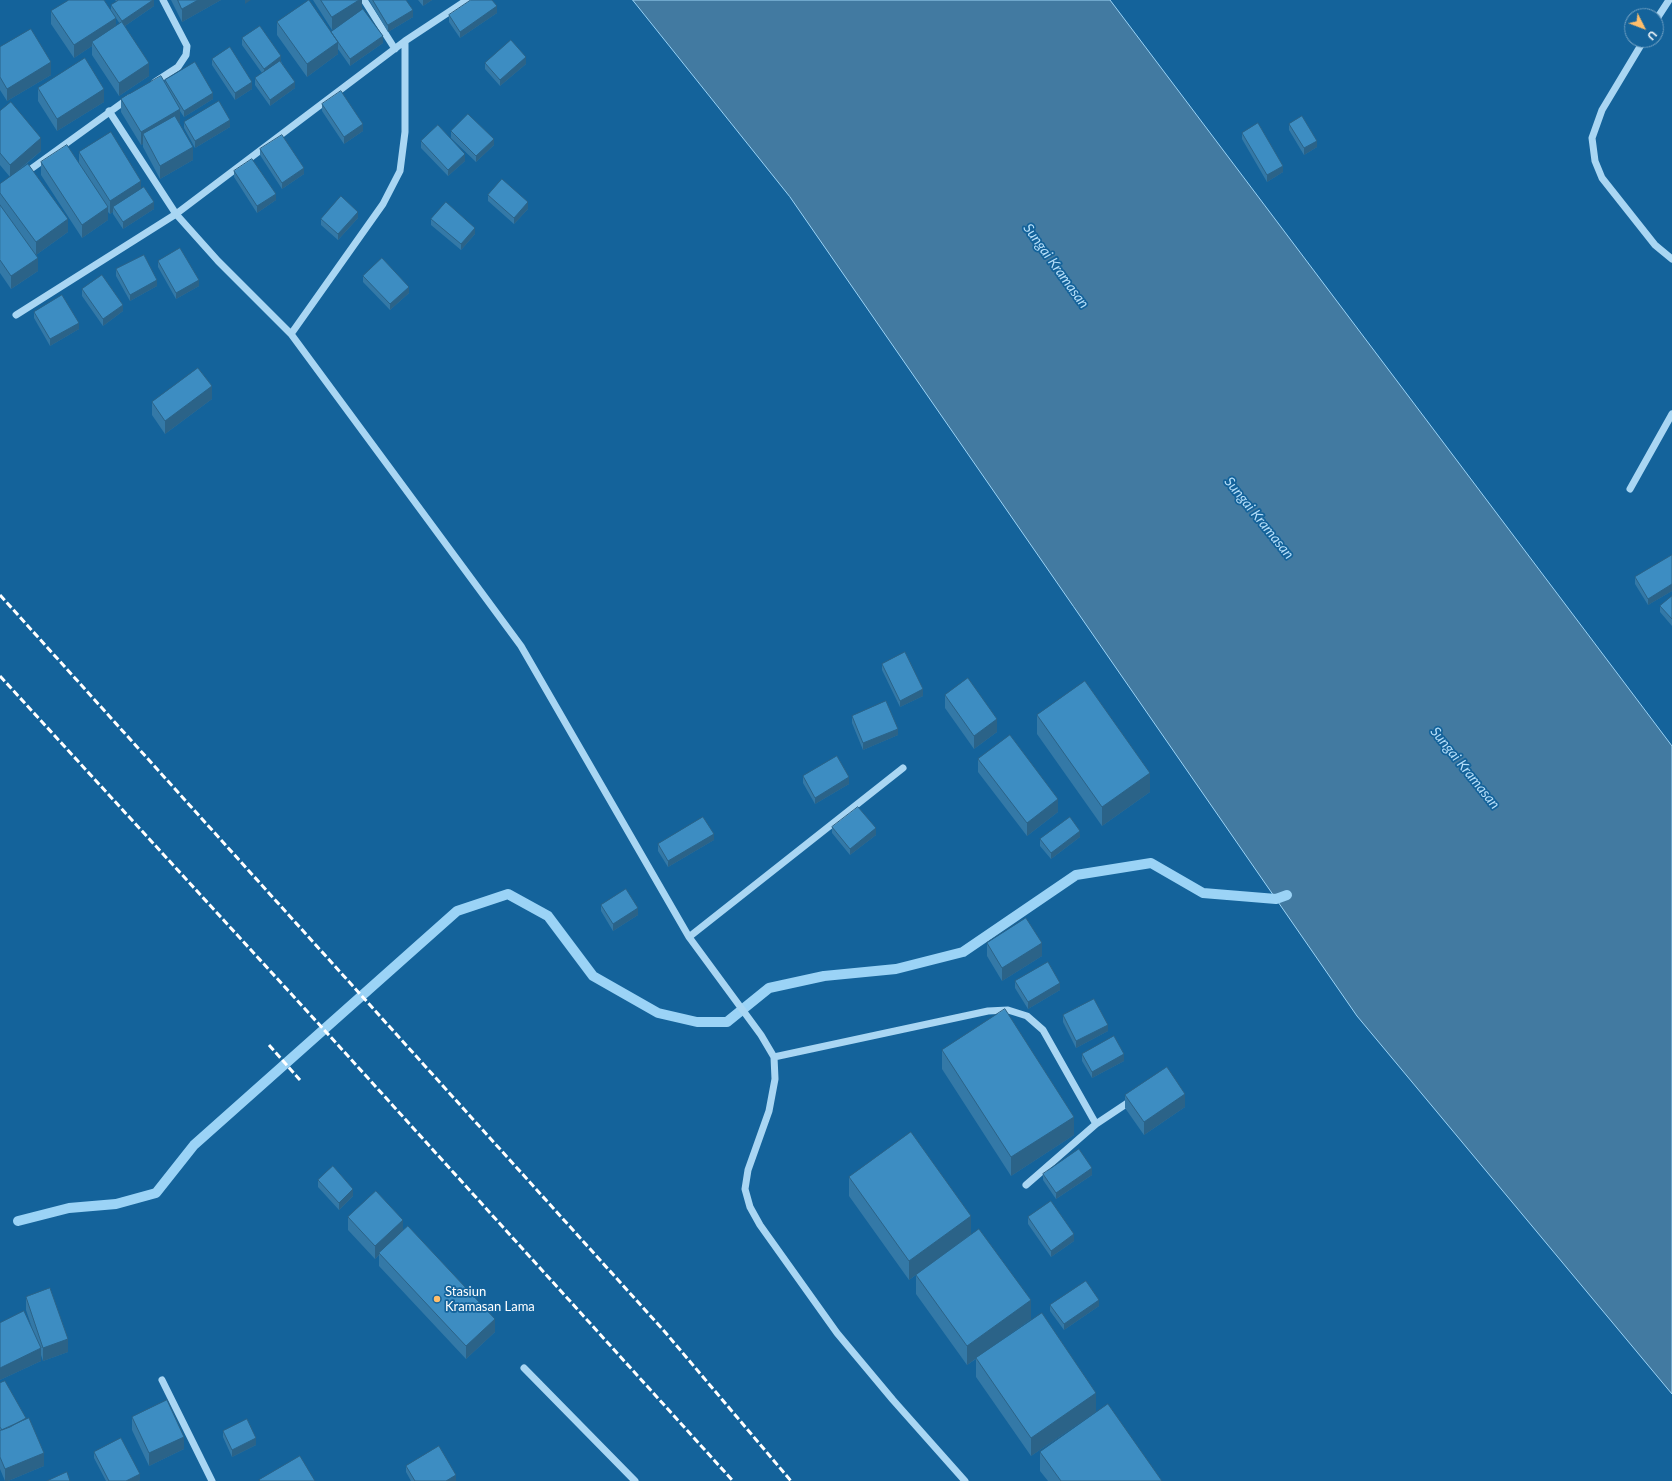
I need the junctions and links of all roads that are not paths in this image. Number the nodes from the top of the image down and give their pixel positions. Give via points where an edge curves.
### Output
1 (163, 0) edge
2 (364, 0) edge
3 (467, 0) edge
4 (405, 41) junction
5 (1639, 48) edge
6 (395, 49) junction
7 (147, 87) edge
8 (134, 95) edge
9 (109, 111) junction
10 (19, 178) edge
11 (176, 214) junction
12 (1672, 259) edge
13 (16, 315) dead end
14 (291, 334) junction
15 (1672, 414) edge
16 (1630, 489) dead end
17 (902, 768) dead end
18 (689, 938) junction
19 (774, 1056) junction
20 (1141, 1094) edge
21 (1096, 1124) junction
22 (1026, 1185) dead end
23 (524, 1368) dead end
24 (162, 1380) dead end
25 (212, 1481) edge
26 (635, 1481) edge
27 (966, 1481) edge

1 - 7 street via 185,41 186,55 178,67
2 - 6 street
3 - 4 street
4 - 6 street
4 - 14 street via 405,132 400,171 383,204
5 - 12 street via 1602,110 1592,138 1595,161 1602,178 1654,245
6 - 11 street
8 - 9 street
9 - 10 street
9 - 11 street
11 - 13 street
11 - 14 street via 218,261
14 - 18 street via 521,646
15 - 16 street
17 - 18 street
18 - 19 street
19 - 21 street via 988,1011 1008,1010 1027,1016 1043,1030
19 - 27 street via 776,1079 748,1170 745,1189 750,1207 837,1333
20 - 21 street
21 - 22 street
23 - 26 street
24 - 25 street

